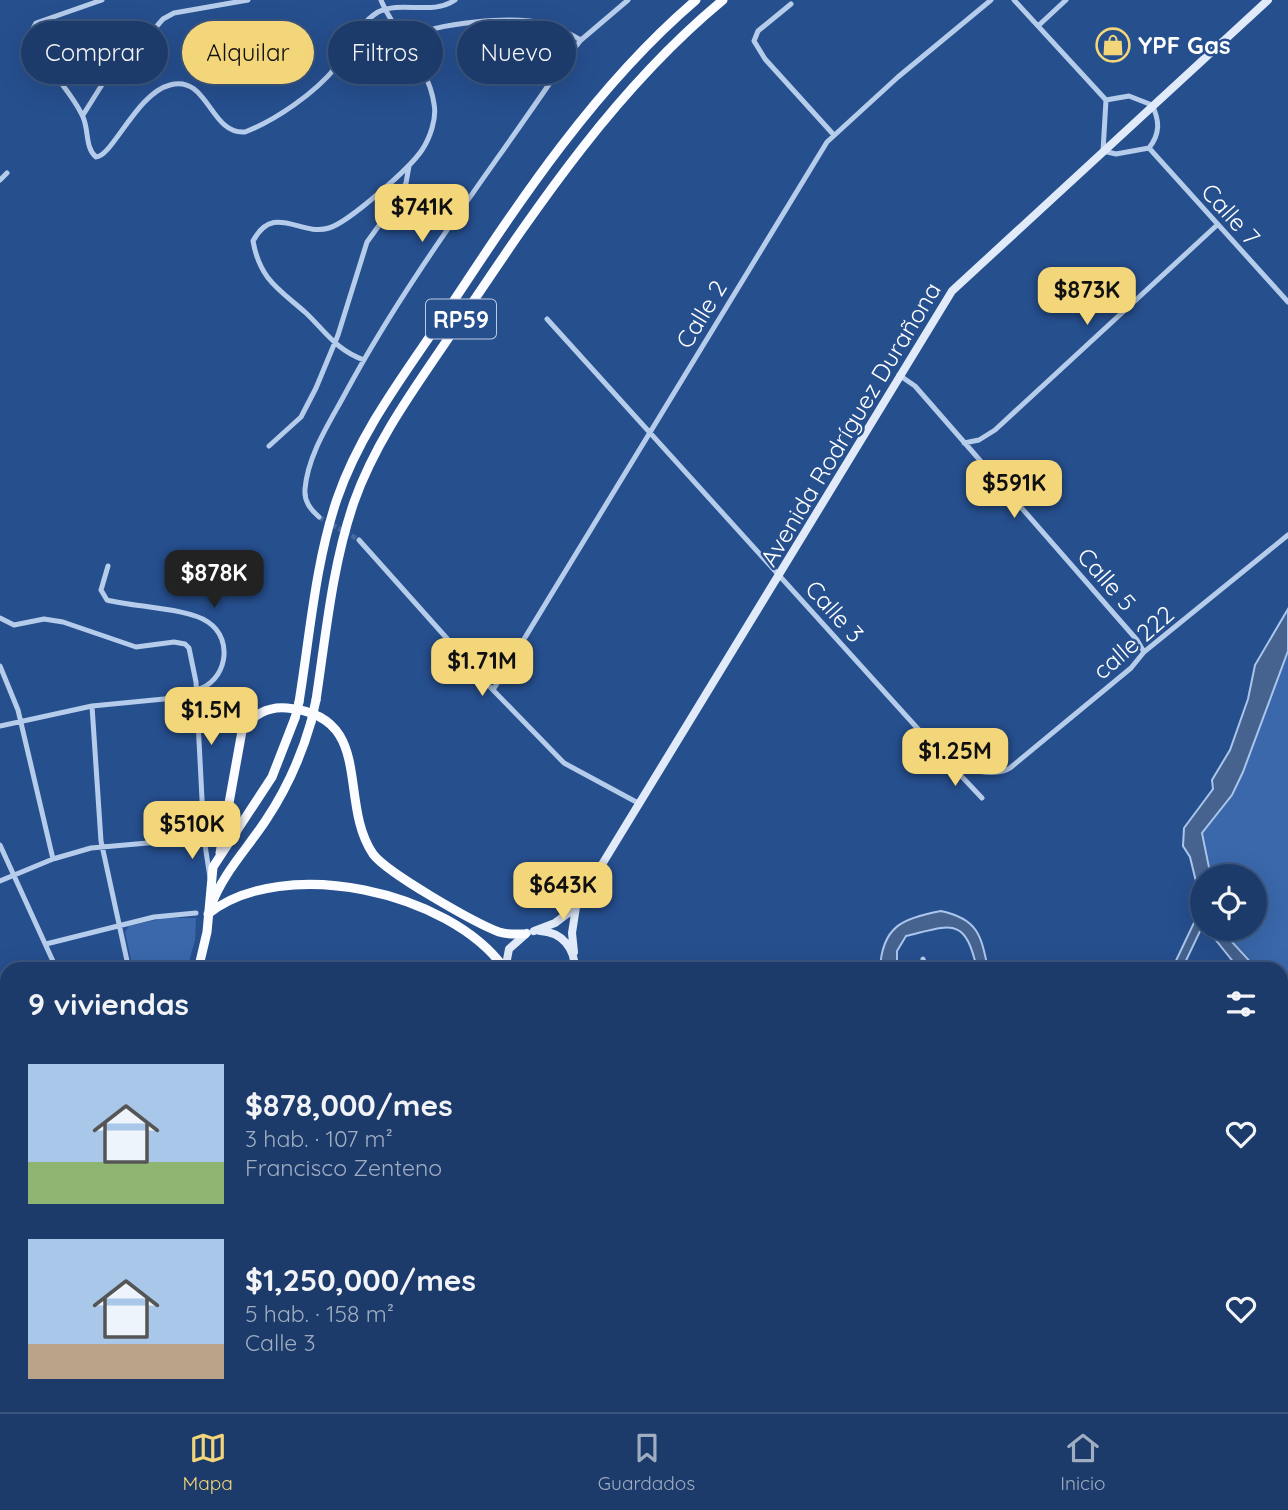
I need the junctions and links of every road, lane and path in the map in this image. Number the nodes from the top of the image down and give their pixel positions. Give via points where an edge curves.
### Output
1 (102, 0) edge
2 (248, 0) edge
3 (381, 0) edge
4 (455, 0) edge
5 (628, 0) edge
6 (696, 0) edge
7 (723, 0) edge
8 (991, 0) edge
9 (1014, 0) edge
10 (1066, 0) edge
11 (1268, 0) edge
12 (791, 4) dead end
13 (384, 8) junction
14 (394, 21) edge
15 (1038, 26) junction
16 (443, 27) edge
17 (581, 40) junction
18 (426, 84) edge
19 (1105, 100) junction
20 (1152, 105) junction
21 (83, 115) junction
22 (833, 134) junction
23 (1149, 148) junction
24 (1103, 151) junction
25 (409, 166) junction
26 (7, 173) dead end
27 (0, 180) edge
28 (1216, 226) junction
29 (1288, 302) edge
30 (547, 319) dead end
31 (334, 345) junction
32 (364, 360) junction
33 (899, 375) junction
34 (649, 432) junction
35 (964, 443) junction
36 (269, 446) dead end
37 (319, 517) tunnel mouth
38 (1288, 535) edge
39 (359, 540) tunnel mouth
40 (108, 566) dead end
41 (780, 576) junction
42 (0, 618) edge
43 (1144, 652) junction
44 (0, 666) edge
45 (493, 690) junction
46 (195, 693) junction
47 (92, 706) junction
48 (21, 720) junction
49 (0, 726) edge
50 (947, 761) junction
51 (982, 798) dead end
52 (641, 805) junction
53 (204, 838) junction
54 (0, 845) edge
55 (102, 846) junction
56 (220, 853) junction
57 (53, 859) junction
58 (14, 875) junction
59 (210, 878) junction
60 (0, 881) edge
61 (576, 906) junction
62 (196, 913) dead end
63 (208, 914) junction
64 (120, 925) junction
65 (530, 932) junction
66 (46, 944) junction
67 (574, 958) junction
68 (923, 959) dead end
69 (54, 962) edge
70 (127, 962) edge
71 (199, 962) edge
72 (499, 962) edge
73 (506, 962) edge
74 (574, 962) edge
75 (924, 962) edge

1 - 21 street via 36,23 30,33
2 - 21 street via 163,19 110,72
3 - 13 street
4 - 13 street via 440,6
5 - 17 street
6 - 56 main road, RP59, bridge via 653,39 587,114 486,251 363,439 331,520 295,718 272,777
7 - 63 main road, RP59, bridge via 654,62 602,122 515,239 385,434 343,537 311,722 283,792 222,880
8 - 22 street, Calle 2
9 - 15 street
10 - 15 street
11 - 20 main road, Avenida Rodríguez Durañona
12 - 22 street via 758,31 754,40 765,59
13 - 14 street
13 - 21 street via 366,21 318,86 245,132 230,131 203,97 181,83 168,85 131,114 102,158 91,153
15 - 19 street
16 - 17 street via 521,20 558,27
17 - 32 street via 463,204
18 - 25 street via 435,104 434,121 425,146
19 - 20 street via 1129,96
19 - 24 street
20 - 23 street via 1158,130
20 - 24 main road, Avenida Rodríguez Durañona
22 - 34 street, Calle 2
23 - 24 street via 1116,154
23 - 28 street, Calle 7
24 - 33 main road, Avenida Rodríguez Durañona via 959,282
25 - 31 street via 396,202 367,242
25 - 31 street via 335,226 318,230 268,224 253,241 272,286 307,314
26 - 27 street
28 - 29 street, Calle 7
28 - 35 street via 995,430
30 - 34 street, Calle 3
31 - 32 street
31 - 36 street via 301,417
32 - 37 street via 320,439 308,476 308,504
33 - 35 street, Calle 5 via 915,386
33 - 41 main road, Avenida Rodríguez Durañona
34 - 41 street, Calle 3
34 - 45 street, Calle 2
35 - 43 street, Calle 5
38 - 43 street, calle 222
39 - 45 street
40 - 46 street via 101,590 107,600 176,612 211,624 223,644 223,665 219,675
41 - 50 street, Calle 3
41 - 52 main road, Avenida Rodríguez Durañona
42 - 46 street via 14,625 44,619 63,622 136,647 181,642 193,658
43 - 50 street, calle 222 via 1132,668 1000,773
44 - 48 street
45 - 52 street via 564,763
46 - 47 street
46 - 53 street
47 - 48 street
47 - 55 street
48 - 49 street
48 - 57 street
50 - 51 street, Calle 3
52 - 61 main road, Avenida Rodríguez Durañona
53 - 55 street
53 - 59 street
54 - 58 street
55 - 57 street
55 - 64 street
56 - 59 main road
56 - 65 main road via 242,731 252,718 269,710 306,712 326,720 343,739 361,826 381,862 490,928 511,935
57 - 58 street
58 - 60 street
58 - 66 street
59 - 63 main road
61 - 65 main road via 555,923
61 - 67 main road
62 - 64 street
63 - 71 main road
63 - 72 main road via 227,901 269,890 362,888 412,904 456,926 487,947
64 - 66 street
64 - 70 street
65 - 67 main road via 555,934
65 - 73 main road via 509,949
66 - 69 street
67 - 74 main road
68 - 75 street

